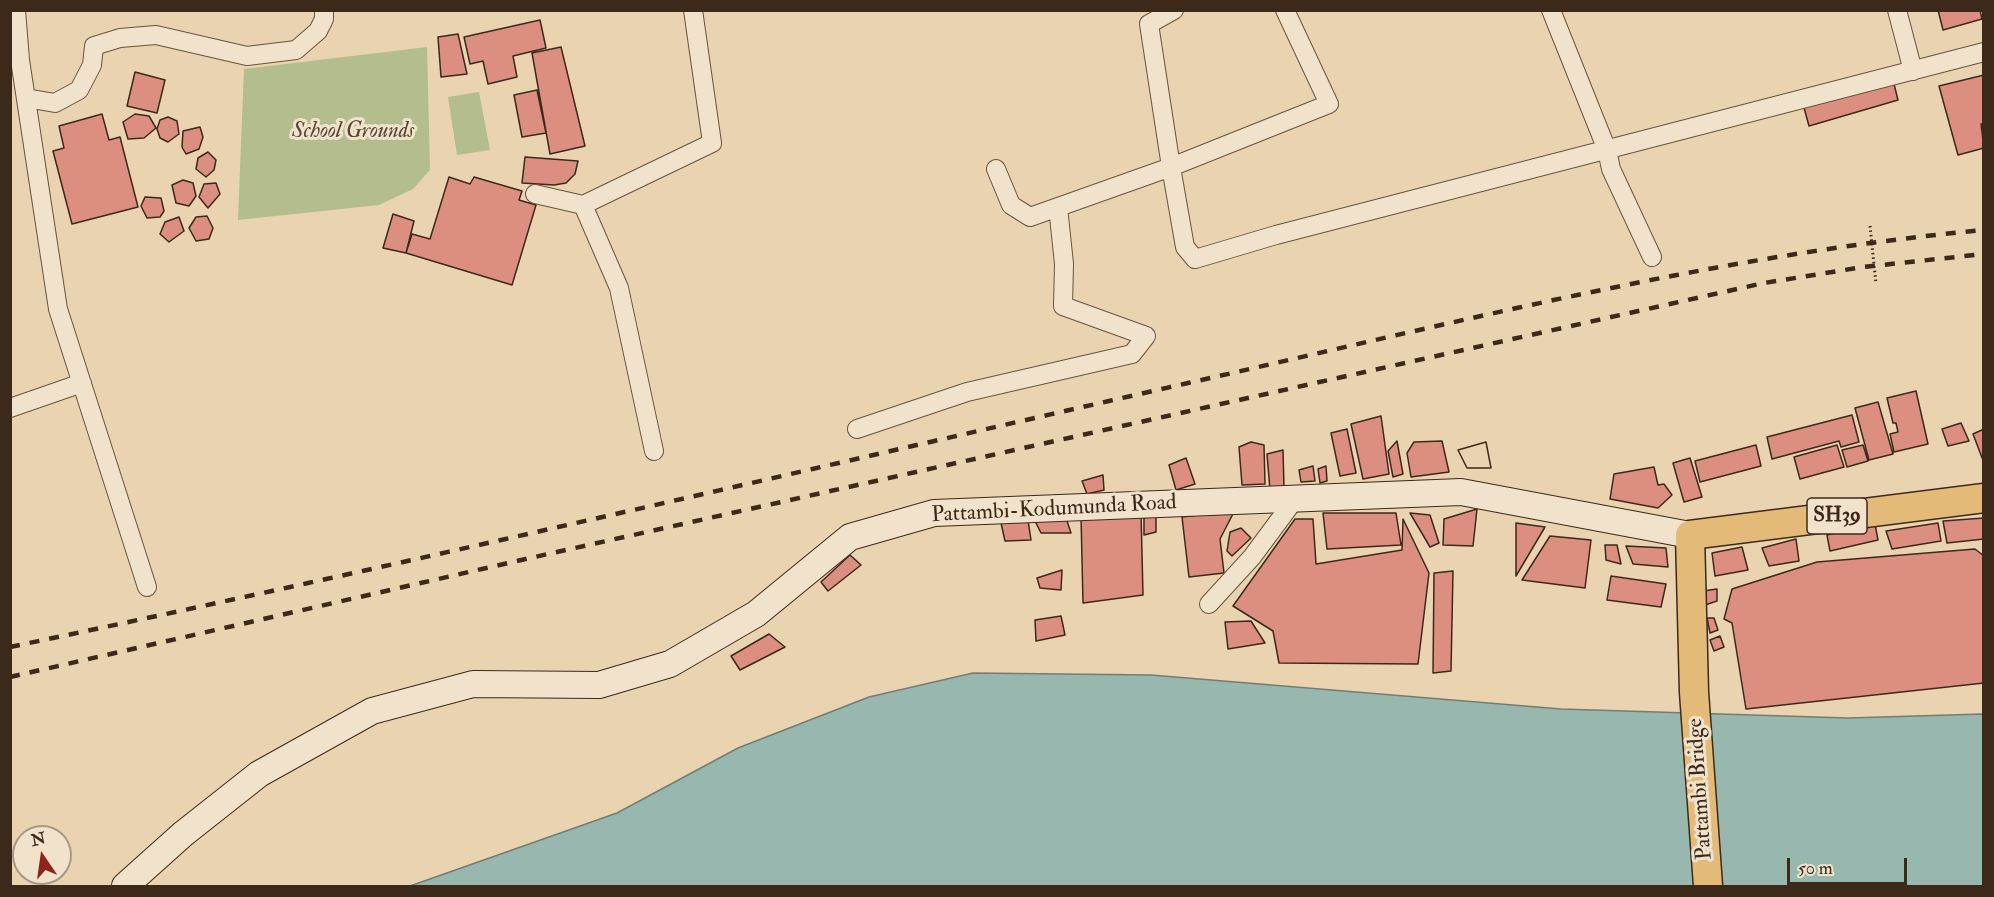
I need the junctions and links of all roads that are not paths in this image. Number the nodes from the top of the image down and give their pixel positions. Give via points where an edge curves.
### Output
1 (16, 10) edge
2 (324, 10) edge
3 (693, 10) edge
4 (1174, 10) edge
5 (1285, 10) edge
6 (1551, 10) edge
7 (1897, 10) edge
8 (1983, 52) edge
9 (1913, 71) junction
10 (26, 98) junction
11 (1606, 150) junction
12 (1171, 167) junction
13 (996, 169) dead end
14 (534, 194) dead end
15 (583, 206) junction
16 (1058, 207) junction
17 (1652, 257) dead end
18 (82, 383) junction
19 (10, 408) edge
20 (857, 429) dead end
21 (654, 451) dead end
22 (1983, 498) edge
23 (1295, 499) junction
24 (1690, 535) junction
25 (147, 587) dead end
26 (1209, 604) dead end
27 (125, 886) edge
28 (1708, 886) edge

1 - 10 street
2 - 10 street via 318,31 296,50 247,56 156,35 120,38 94,46 92,65 80,90 56,103
3 - 15 street via 712,143
4 - 12 street via 1149,24
5 - 12 street via 1329,104
6 - 11 street
7 - 9 street
8 - 9 street
9 - 11 street
10 - 18 street via 58,309
11 - 12 street via 1195,259 1185,247
11 - 17 street
12 - 16 street
13 - 16 street via 1011,205 1030,217
14 - 15 street
15 - 21 street via 619,288
16 - 20 street via 1064,264 1063,306 1146,336 1132,354 968,392
18 - 19 street
18 - 25 street
22 - 24 main road, SH39
23 - 24 main road, Pattambi-Kodumunda Road via 1461,492
23 - 26 street via 1252,557
23 - 27 main road, Pattambi-Kodumunda Road via 934,513 850,537 756,614 670,664 599,685 473,684 372,711 259,774
24 - 28 main road, Pattambi Bridge via 1694,692

